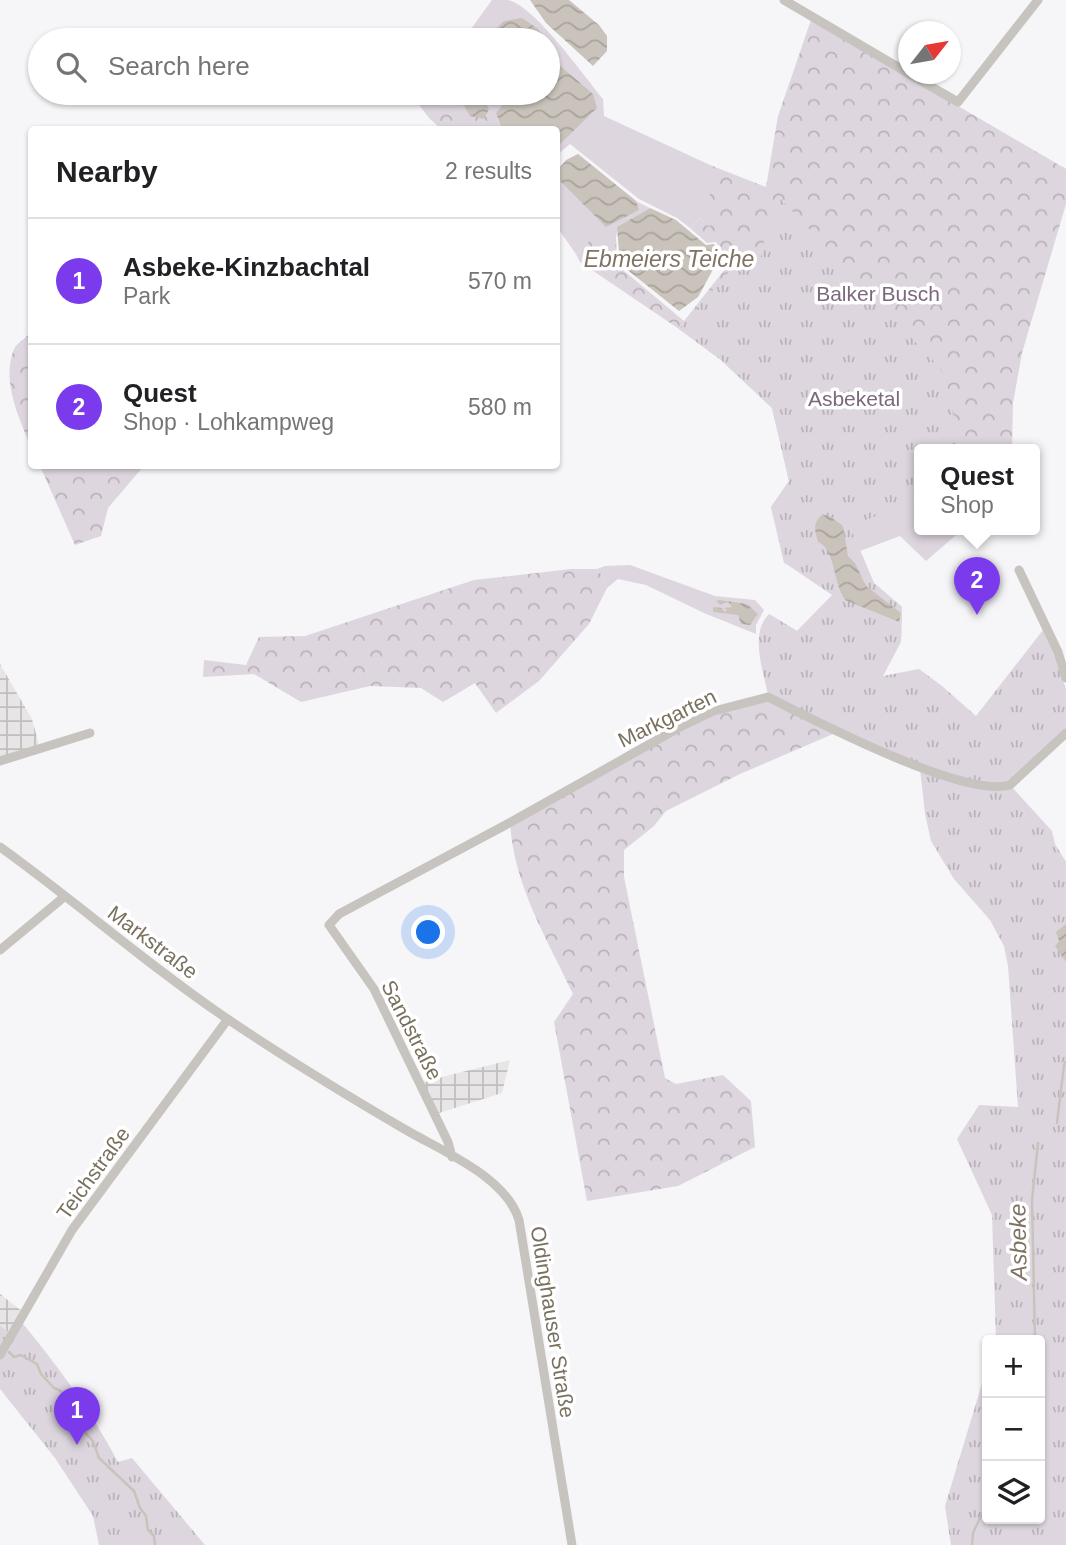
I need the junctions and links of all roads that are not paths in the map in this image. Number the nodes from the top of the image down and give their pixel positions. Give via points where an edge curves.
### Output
1 (785, 0) edge
2 (1038, 0) edge
3 (898, 67) edge
4 (928, 84) edge
5 (1019, 570) dead end
6 (1066, 678) edge
7 (90, 733) dead end
8 (1066, 733) edge
9 (0, 761) edge
10 (0, 847) edge
11 (64, 897) junction
12 (329, 926) joint
13 (0, 950) edge
14 (228, 1019) junction
15 (289, 1059) joint
16 (452, 1157) junction
17 (0, 1355) edge
18 (572, 1545) edge

1 - 3 street
2 - 4 street via 958,102
5 - 6 street
7 - 9 street
8 - 12 street, Markgarten via 1010,785 987,788 921,768 768,697 741,703 682,726 339,914
10 - 11 street, Markstraße
11 - 13 street
11 - 14 street, Markstraße
12 - 16 street, Sandstraße via 374,989
14 - 15 street, Markstraße
14 - 17 street, Teichstraße via 72,1230
15 - 16 street, Oldinghauser Straße
16 - 18 street, Oldinghauser Straße via 503,1191 517,1212

